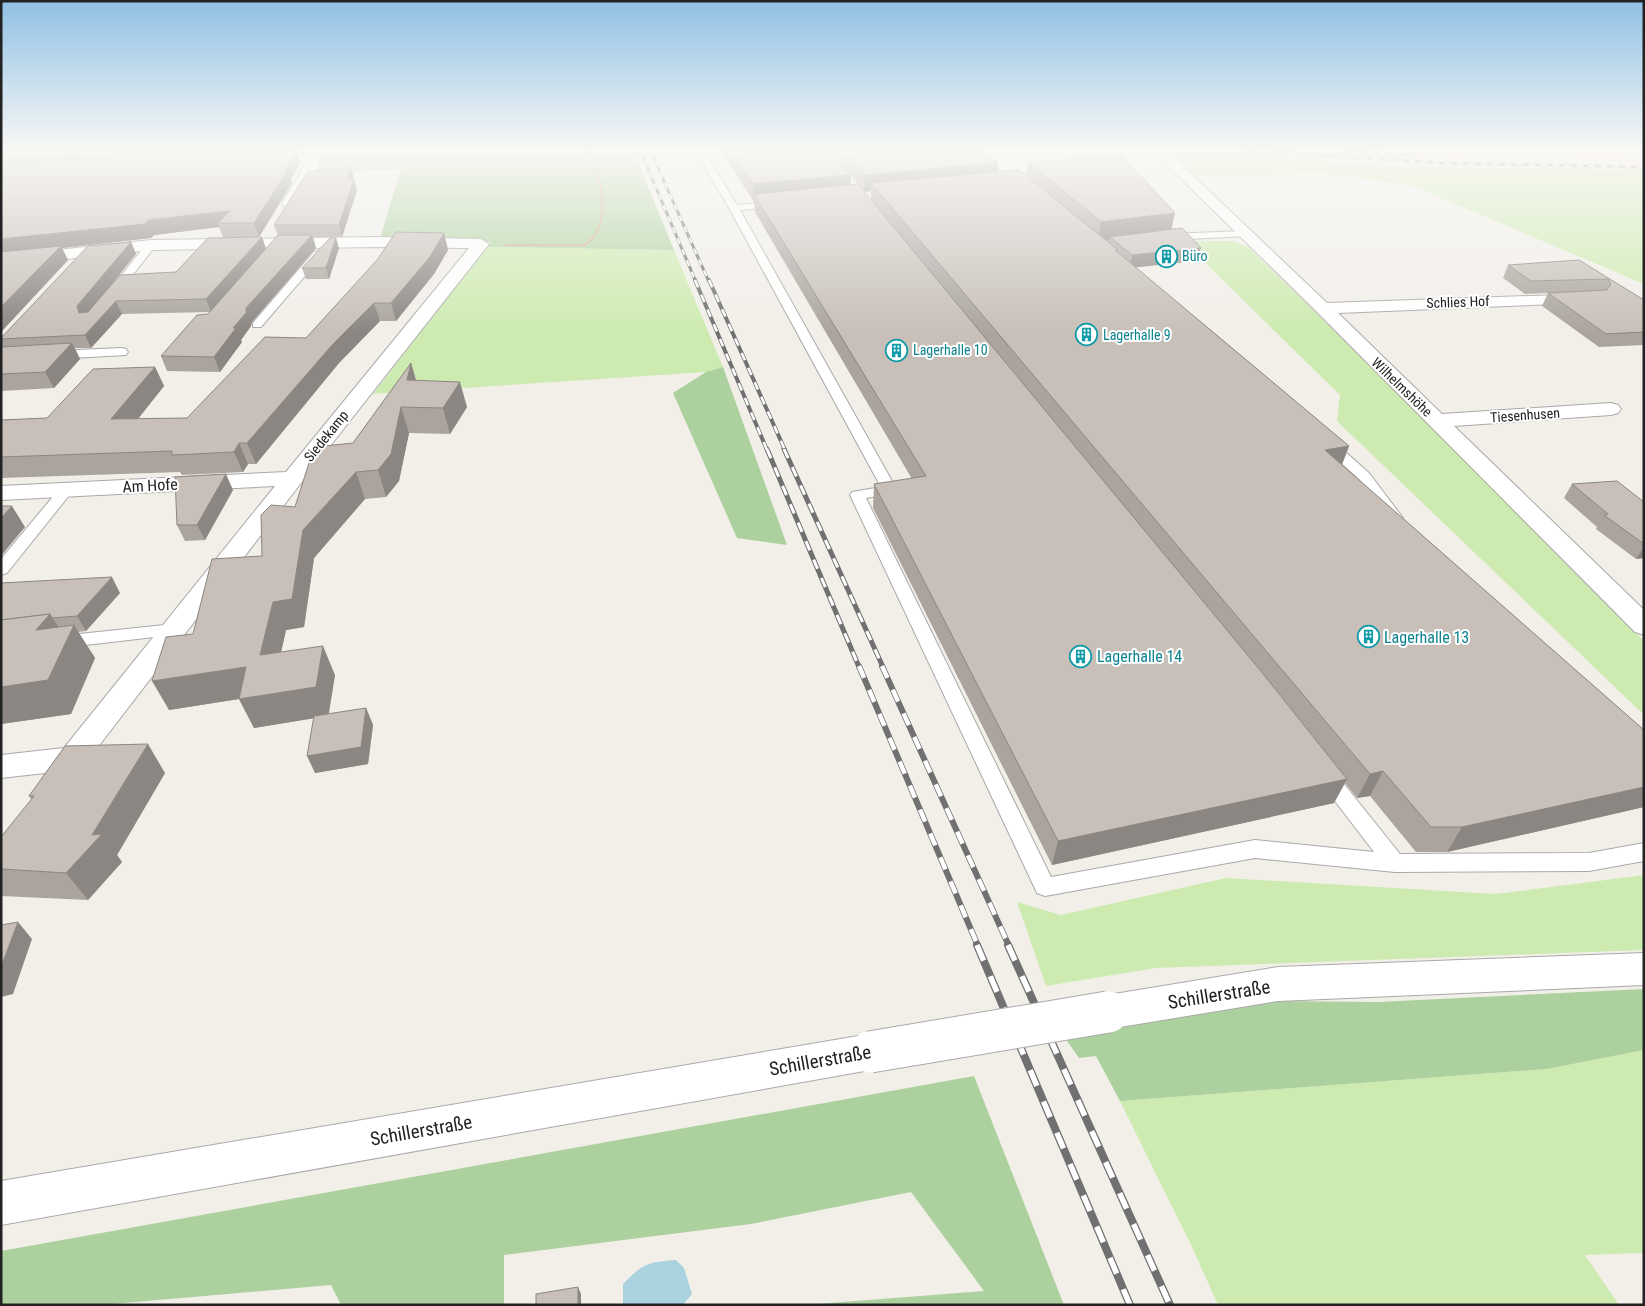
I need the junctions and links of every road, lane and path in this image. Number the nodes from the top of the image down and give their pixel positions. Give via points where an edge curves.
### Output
1 (601, 211) edge
2 (736, 211) edge
3 (1220, 211) edge
4 (1244, 234) junction
5 (1157, 238) edge
6 (329, 243) junction
7 (481, 244) junction
8 (150, 245) junction
9 (89, 251) junction
10 (1, 261) edge
11 (68, 272) edge
12 (1594, 297) edge
13 (108, 299) edge
14 (1323, 308) junction
15 (257, 325) dead end
16 (122, 352) dead end
17 (38, 356) edge
18 (1612, 409) dead end
19 (1438, 421) junction
20 (1313, 431) edge
21 (293, 478) junction
22 (66, 490) junction
23 (1, 493) edge
24 (1403, 529) edge
25 (1, 570) edge
26 (1644, 626) edge
27 (174, 630) junction
28 (38, 644) edge
29 (72, 758) junction
30 (1317, 764) edge
31 (1, 767) edge
32 (44, 795) edge
33 (1644, 852) edge
34 (1395, 863) junction
35 (1644, 969) edge
36 (1, 1203) edge

1 - 7 path via 596,236 585,245
2 - 34 lane via 890,490 857,495 1045,887 1255,849
3 - 4 street, Wilhelmshöhe
4 - 5 lane
4 - 14 street, Wilhelmshöhe
6 - 7 street
6 - 8 street
6 - 15 lane
7 - 21 street, Siedekamp
8 - 9 street
8 - 13 lane
9 - 10 street
9 - 11 street
12 - 14 street, Schlies Hof
14 - 19 street, Wilhelmshöhe
16 - 17 lane
18 - 19 street, Tiesenhusen
19 - 26 street, Wilhelmshöhe
20 - 24 lane via 1364,476
21 - 22 street, Am Hofe
21 - 27 street, Siedekamp
22 - 23 street, Am Hofe
22 - 25 lane
27 - 28 lane
27 - 29 street, Siedekamp
29 - 31 street
29 - 32 street, Siedekamp
30 - 34 lane
33 - 34 lane via 1589,862
35 - 36 street, Schillerstraße, bridge via 1278,984

